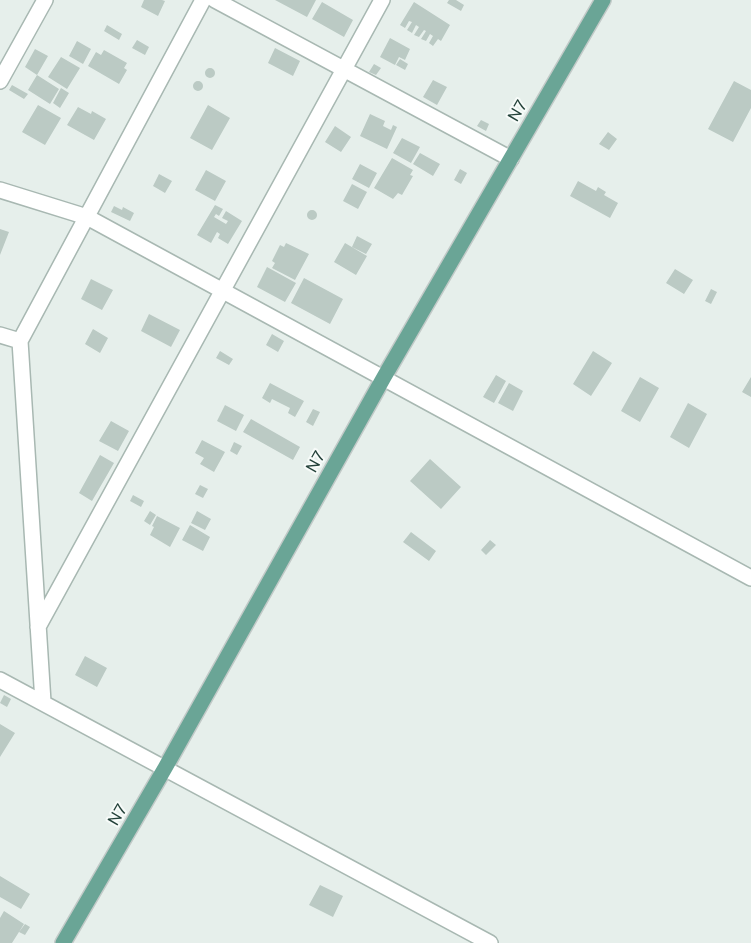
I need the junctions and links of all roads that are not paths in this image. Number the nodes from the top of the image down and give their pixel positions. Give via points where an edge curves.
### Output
1 (45, 0) edge
2 (203, 0) edge
3 (215, 0) edge
4 (382, 0) edge
5 (603, 0) edge
6 (344, 69) junction
7 (0, 82) edge
8 (510, 159) junction
9 (0, 190) edge
10 (87, 217) junction
11 (223, 290) junction
12 (0, 335) edge
13 (20, 341) junction
14 (384, 377) junction
15 (751, 578) edge
16 (38, 627) junction
17 (0, 680) edge
18 (43, 702) junction
19 (165, 768) junction
20 (64, 943) edge
21 (490, 943) edge

1 - 7 street
2 - 10 street
3 - 6 street
4 - 6 street
5 - 8 main road, N7
6 - 8 street
6 - 11 street
8 - 14 main road, N7
9 - 10 street
10 - 11 street
10 - 13 street
11 - 14 street
11 - 16 street
12 - 13 street
13 - 16 street
14 - 15 street
14 - 19 main road, N7
16 - 18 street
17 - 18 street
18 - 19 street
19 - 20 main road, N7
19 - 21 street

